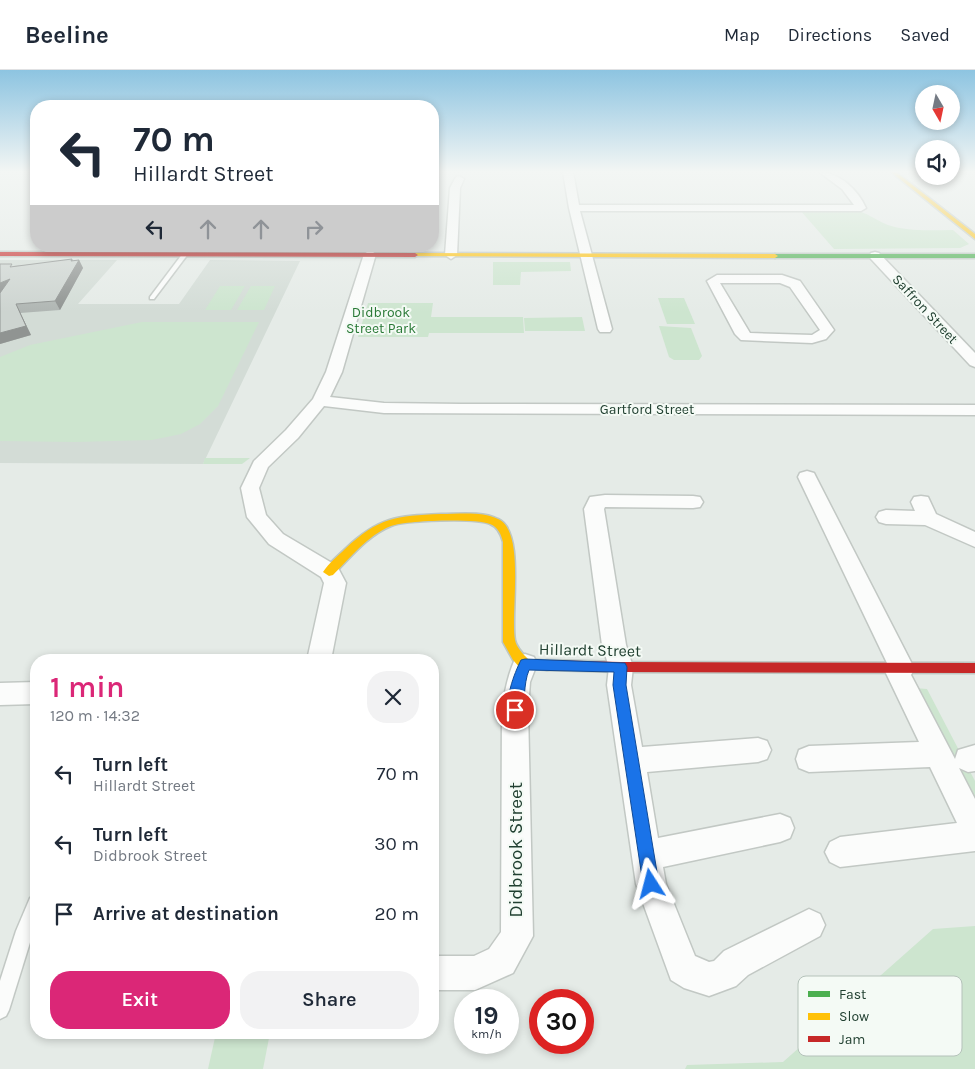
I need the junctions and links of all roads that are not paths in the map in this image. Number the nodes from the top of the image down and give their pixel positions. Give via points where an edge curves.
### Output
1 (451, 219) edge
2 (577, 219) edge
3 (952, 219) edge
4 (975, 237) edge
5 (0, 254) edge
6 (185, 254) junction
7 (370, 254) junction
8 (586, 254) junction
9 (451, 255) junction
10 (875, 256) junction
11 (975, 256) edge
12 (716, 279) joint
13 (152, 298) dead end
14 (605, 329) dead end
15 (975, 362) edge
16 (320, 401) junction
17 (975, 410) edge
18 (806, 477) dead end
19 (693, 502) dead end
20 (886, 517) dead end
21 (975, 540) edge
22 (329, 572) junction
23 (320, 654) edge
24 (525, 664) junction
25 (621, 667) junction
26 (975, 668) edge
27 (899, 669) junction
28 (30, 693) edge
29 (0, 694) edge
30 (758, 750) dead end
31 (938, 754) junction
32 (808, 759) dead end
33 (632, 761) junction
34 (780, 828) dead end
35 (975, 829) edge
36 (975, 836) edge
37 (840, 852) dead end
38 (647, 855) junction
39 (30, 918) edge
40 (809, 925) dead end
41 (439, 972) edge
42 (0, 1010) edge

1 - 9 street
2 - 8 street
3 - 4 street
5 - 6 street
6 - 7 street
6 - 13 lane
7 - 9 street
7 - 16 street via 334,372
8 - 9 street
8 - 10 street
8 - 14 street
10 - 11 street
10 - 15 street, Saffron Street
12 - 12 street via 782,280 795,284 826,333 812,339 746,337 713,281
16 - 17 street, Gartford Street via 384,408
16 - 22 street via 260,464 250,488 257,517 276,539
18 - 27 street
19 - 25 street via 605,501 595,505 614,645
20 - 21 street via 925,510
22 - 23 street via 335,583
22 - 24 street, Hillardt Street via 361,542 389,522 408,518 493,520 505,530 508,542 509,642
24 - 25 street, Hillardt Street
24 - 41 street, Didbrook Street via 518,682 515,710 517,936 501,961 475,973
25 - 27 street, Hillardt Street
25 - 33 street via 619,685
26 - 27 street
27 - 31 street
28 - 29 street
30 - 33 street
31 - 32 street
31 - 35 street
33 - 38 street
34 - 38 street
36 - 37 street
38 - 40 street via 651,884 683,968 696,976 709,979 724,974 736,963
39 - 42 lane

